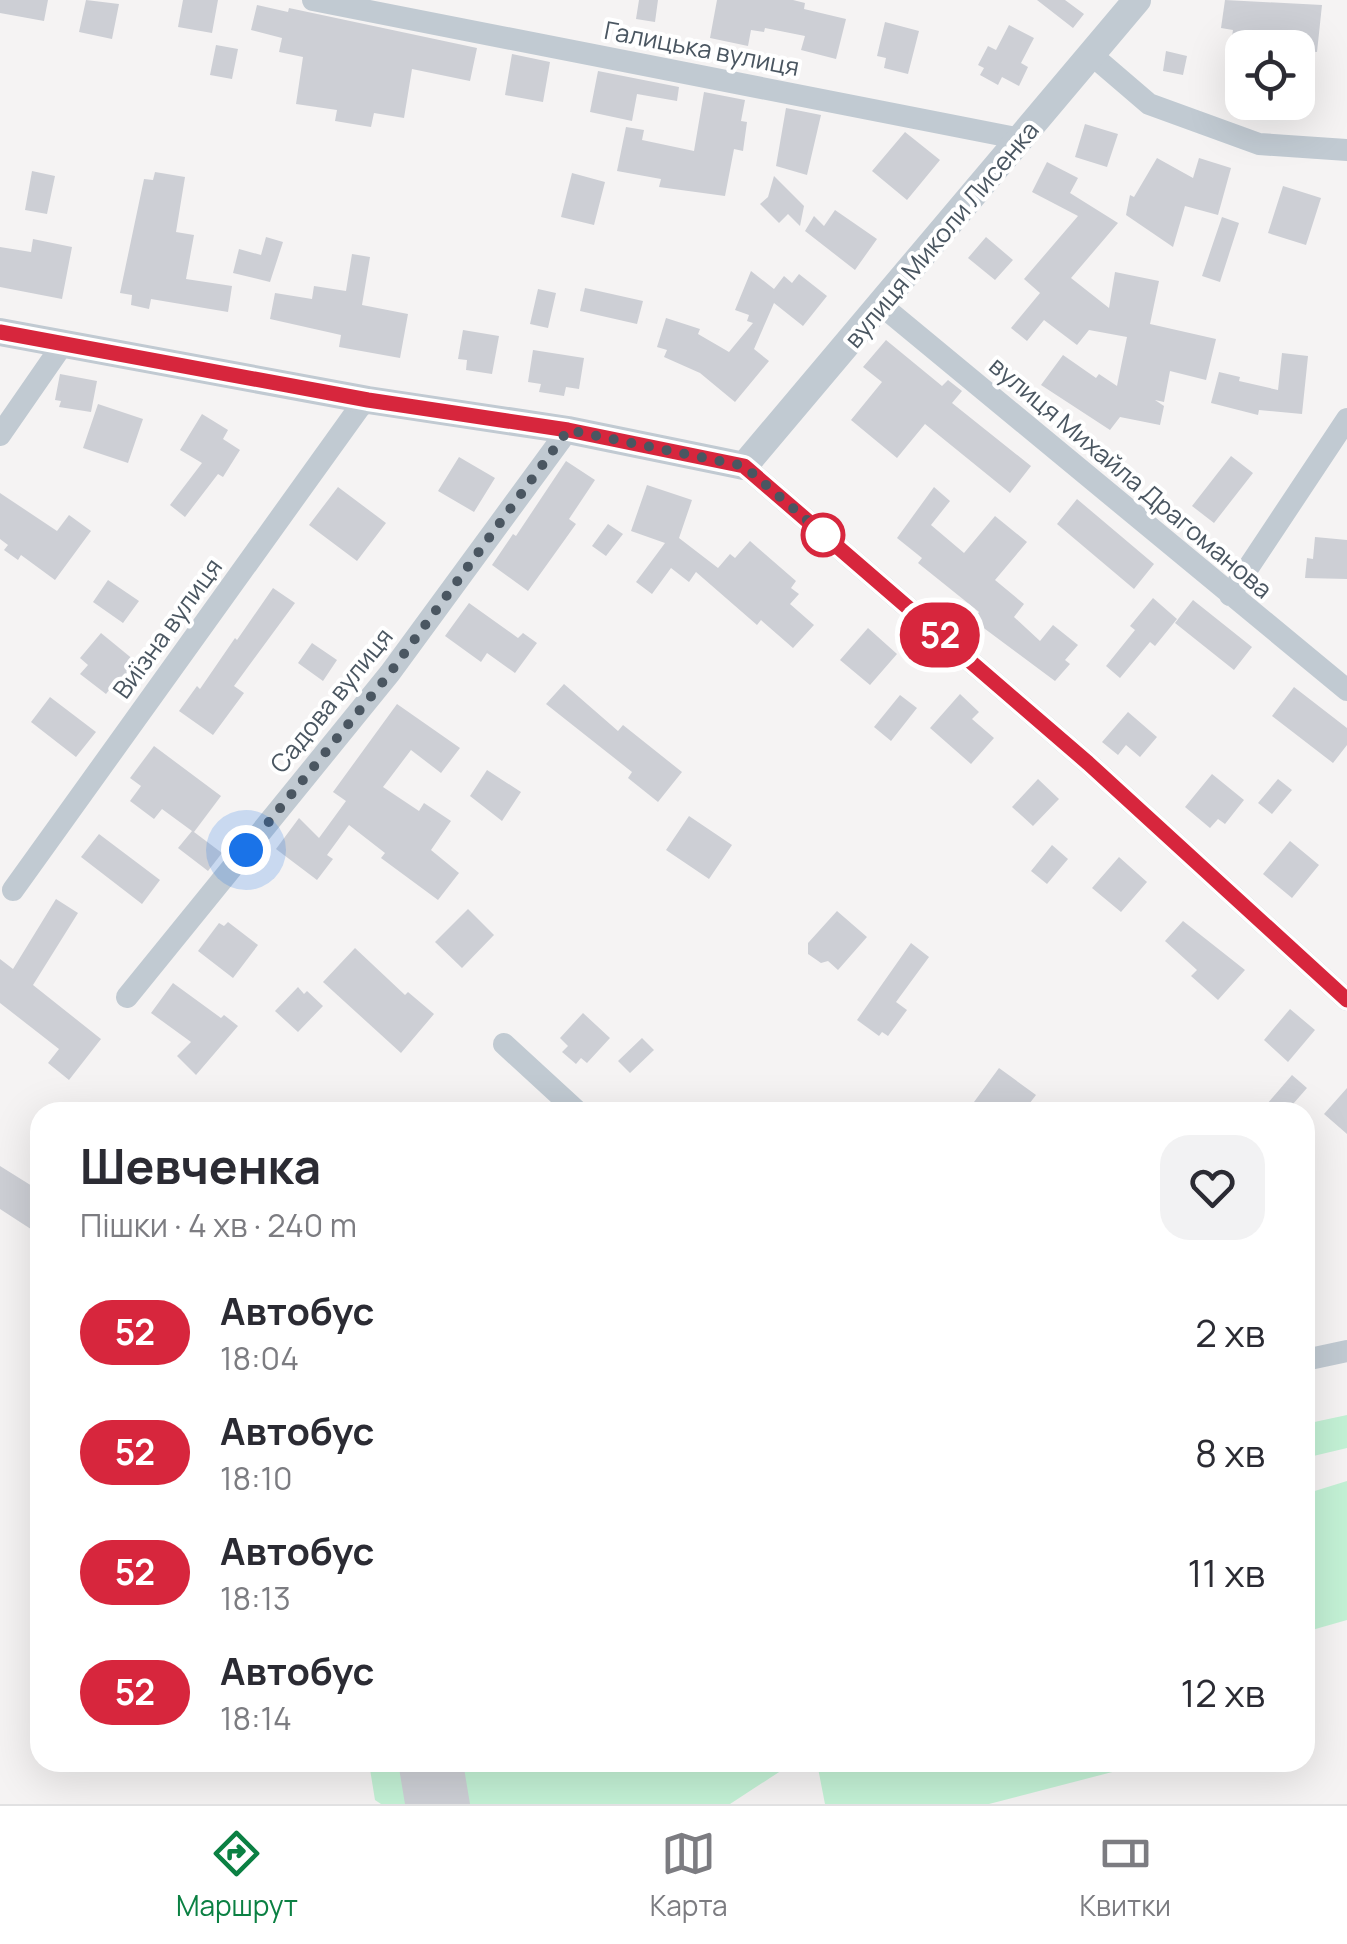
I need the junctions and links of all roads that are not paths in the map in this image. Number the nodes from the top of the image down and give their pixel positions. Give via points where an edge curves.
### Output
1 (313, 0) edge
2 (1137, 0) edge
3 (1093, 56) junction
4 (1020, 139) junction
5 (1347, 150) edge
6 (881, 305) junction
7 (0, 332) edge
8 (63, 344) junction
9 (368, 400) junction
10 (1347, 419) edge
11 (568, 430) junction
12 (0, 436) edge
13 (744, 466) junction
14 (1230, 596) junction
15 (1316, 663) junction
16 (1347, 665) edge
17 (1347, 690) edge
18 (12, 890) dead end
19 (127, 997) dead end
20 (1347, 1000) edge
21 (504, 1044) dead end
22 (567, 1102) edge
23 (1347, 1351) edge
24 (1315, 1358) edge

1 - 4 street, Галицька вулиця
2 - 3 street, вулиця Миколи Лисенка
3 - 4 street, вулиця Миколи Лисенка
3 - 5 street via 1168,111 1259,144
4 - 6 street, вулиця Миколи Лисенка
6 - 13 street, вулиця Миколи Лисенка
6 - 14 street, вулиця Михайла Драгоманова
7 - 8 street
8 - 9 street
8 - 12 street
9 - 11 street
9 - 18 street, Виїзна вулиця
10 - 14 street
11 - 13 street
11 - 19 street, Садова вулиця via 390,673
13 - 20 street via 1088,763
14 - 15 street, вулиця Михайла Драгоманова
15 - 16 street
15 - 17 street, вулиця Михайла Драгоманова
21 - 22 street
23 - 24 street

